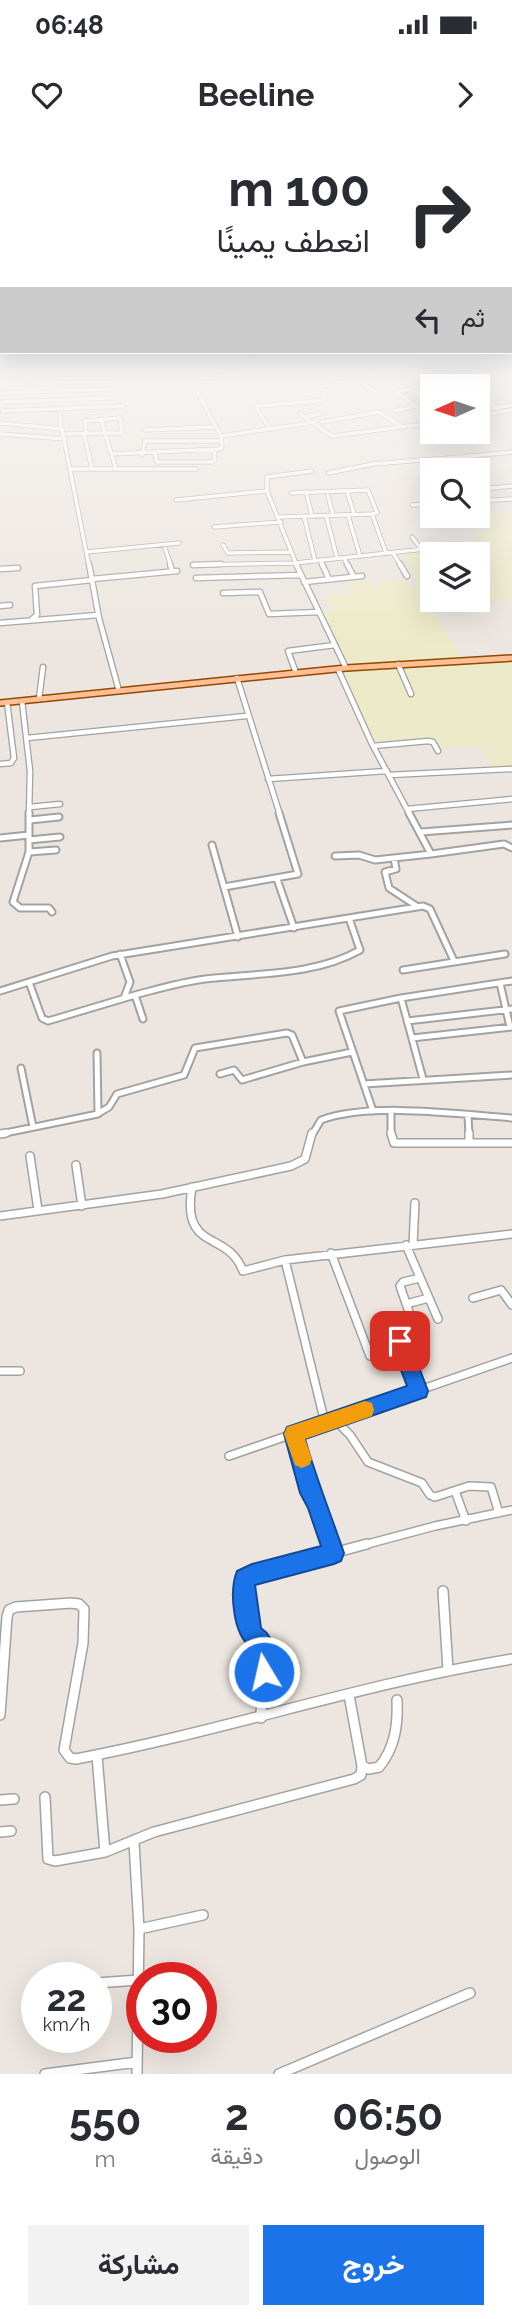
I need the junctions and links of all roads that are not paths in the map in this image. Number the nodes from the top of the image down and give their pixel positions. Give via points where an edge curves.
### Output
1 (70, 462) edge
2 (91, 462) edge
3 (114, 462) edge
4 (157, 462) edge
5 (198, 462) edge
6 (395, 462) edge
7 (72, 469) junction
8 (92, 469) junction
9 (196, 469) dead end
10 (116, 470) junction
11 (312, 471) dead end
12 (328, 473) dead end
13 (512, 486) edge
14 (490, 488) edge
15 (347, 491) junction
16 (267, 492) junction
17 (306, 492) junction
18 (327, 492) junction
19 (291, 493) dead end
20 (512, 499) edge
21 (176, 500) dead end
22 (490, 501) edge
23 (412, 505) dead end
24 (420, 505) edge
25 (348, 514) junction
26 (354, 514) junction
27 (372, 514) junction
28 (326, 515) junction
29 (333, 515) junction
30 (304, 516) junction
31 (312, 516) junction
32 (280, 520) junction
33 (214, 527) dead end
34 (412, 537) dead end
35 (179, 543) dead end
36 (164, 545) junction
37 (223, 545) dead end
38 (420, 547) edge
39 (420, 550) edge
40 (87, 552) junction
41 (291, 552) junction
42 (393, 552) junction
43 (386, 553) junction
44 (360, 556) junction
45 (337, 558) junction
46 (344, 558) junction
47 (317, 560) junction
48 (295, 563) junction
49 (193, 565) dead end
50 (211, 565) junction
51 (18, 568) dead end
52 (0, 569) edge
53 (301, 575) junction
54 (362, 576) dead end
55 (407, 576) dead end
56 (354, 577) junction
57 (196, 578) dead end
58 (210, 578) junction
59 (329, 579) junction
60 (92, 580) junction
61 (304, 582) junction
62 (223, 593) dead end
63 (10, 605) dead end
64 (0, 606) edge
65 (319, 612) junction
66 (99, 615) junction
67 (30, 620) junction
68 (0, 623) edge
69 (335, 645) junction
70 (512, 657) edge
71 (398, 664) junction
72 (43, 667) dead end
73 (346, 668) junction
74 (338, 669) junction
75 (296, 673) junction
76 (237, 678) junction
77 (119, 691) junction
78 (411, 694) dead end
79 (39, 699) junction
80 (22, 701) junction
81 (7, 702) junction
82 (0, 703) edge
83 (246, 716) junction
84 (27, 738) junction
85 (373, 746) junction
86 (438, 751) dead end
87 (0, 764) edge
88 (512, 769) edge
89 (388, 773) junction
90 (268, 779) junction
91 (512, 799) edge
92 (60, 804) dead end
93 (30, 807) junction
94 (408, 809) junction
95 (59, 817) dead end
96 (30, 820) junction
97 (512, 825) edge
98 (421, 832) junction
99 (60, 837) dead end
100 (0, 838) edge
101 (29, 838) junction
102 (212, 845) dead end
103 (512, 848) edge
104 (56, 850) dead end
105 (29, 852) junction
106 (431, 854) junction
107 (335, 856) dead end
108 (394, 858) junction
109 (277, 879) junction
110 (224, 887) junction
111 (418, 906) junction
112 (52, 912) dead end
113 (349, 918) junction
114 (294, 928) junction
115 (238, 937) junction
116 (120, 954) junction
117 (505, 954) dead end
118 (454, 961) junction
119 (403, 970) dead end
120 (512, 981) edge
121 (29, 982) junction
122 (500, 982) junction
123 (0, 991) edge
124 (135, 995) junction
125 (124, 998) junction
126 (401, 998) junction
127 (508, 1009) edge
128 (143, 1019) dead end
129 (407, 1021) junction
130 (511, 1027) edge
131 (412, 1038) junction
132 (352, 1052) junction
133 (97, 1053) dead end
134 (303, 1062) junction
135 (21, 1069) dead end
136 (220, 1074) dead end
137 (511, 1077) edge
138 (423, 1079) junction
139 (364, 1084) junction
140 (373, 1111) junction
141 (99, 1113) junction
142 (391, 1113) junction
143 (468, 1116) junction
144 (512, 1118) edge
145 (33, 1127) junction
146 (0, 1135) edge
147 (469, 1143) junction
148 (512, 1143) edge
149 (30, 1156) dead end
150 (76, 1165) dead end
151 (192, 1188) junction
152 (415, 1203) dead end
153 (82, 1206) junction
154 (38, 1210) junction
155 (0, 1216) edge
156 (512, 1234) edge
157 (410, 1245) junction
158 (331, 1253) junction
159 (285, 1260) junction
160 (420, 1278) junction
161 (429, 1298) junction
162 (473, 1298) dead end
163 (406, 1304) junction
164 (512, 1305) edge
165 (438, 1319) dead end
166 (370, 1356) dead end
167 (512, 1358) edge
168 (0, 1371) edge
169 (20, 1371) dead end
170 (419, 1391) junction
171 (335, 1420) junction
172 (325, 1423) junction
173 (293, 1434) junction
174 (229, 1456) dead end
175 (455, 1491) junction
176 (512, 1510) edge
177 (499, 1513) junction
178 (466, 1521) junction
179 (334, 1553) junction
180 (443, 1591) dead end
181 (3, 1617) edge
182 (512, 1659) edge
183 (448, 1670) junction
184 (349, 1695) junction
185 (397, 1700) dead end
186 (0, 1715) edge
187 (261, 1718) junction
188 (97, 1756) junction
189 (362, 1766) junction
190 (45, 1797) dead end
191 (14, 1799) dead end
192 (0, 1800) edge
193 (134, 1842) junction
194 (105, 1852) junction
195 (202, 1915) dead end
196 (139, 1929) junction
197 (139, 1962) edge
198 (470, 1993) dead end
199 (137, 2053) edge
200 (137, 2062) junction
201 (46, 2074) edge
202 (136, 2074) edge
203 (279, 2074) edge

1 - 7 street
2 - 8 street
3 - 10 street
4 - 5 street
6 - 12 street
7 - 8 street
7 - 40 street
8 - 10 street
9 - 10 street
11 - 16 street via 267,477
13 - 14 street
15 - 18 street
15 - 26 street
15 - 27 street via 368,490 377,513
16 - 21 street
16 - 32 street
17 - 18 street
17 - 19 street
17 - 31 street
18 - 29 street
20 - 22 street
23 - 24 street
25 - 26 street
25 - 29 street
25 - 44 street
26 - 27 street
27 - 43 street
28 - 29 street
28 - 31 street
28 - 45 street
30 - 31 street
30 - 32 street
30 - 47 street
32 - 33 street
32 - 41 street
34 - 38 street
35 - 36 street
36 - 40 street
36 - 60 street via 175,571
37 - 41 street via 228,553
39 - 42 street
40 - 60 street
41 - 48 street
42 - 43 street
42 - 55 street
43 - 44 street
44 - 46 street
45 - 46 street
45 - 47 street
46 - 56 street
47 - 48 street
47 - 59 street
48 - 50 street
48 - 53 street
49 - 50 street
50 - 58 street
51 - 52 street
53 - 58 street
53 - 61 street
54 - 56 street
56 - 59 street
57 - 58 street
59 - 61 street
60 - 66 street
60 - 67 street via 35,586 37,615
61 - 65 street
62 - 65 street via 260,592 269,614
63 - 64 street
65 - 69 street
66 - 67 street
66 - 77 street
67 - 68 street
69 - 73 street
69 - 75 street via 288,651
70 - 71 main road
71 - 73 main road
71 - 78 street
72 - 79 street
73 - 74 main road
74 - 75 main road
74 - 85 street
75 - 76 main road
76 - 77 main road
76 - 83 street
77 - 79 main road
79 - 80 main road
80 - 81 main road
80 - 84 street
81 - 82 main road
81 - 87 street via 14,758 11,764
83 - 84 street
83 - 90 street
84 - 93 street
85 - 86 street via 428,741
85 - 89 street
88 - 89 street
89 - 90 street
89 - 94 street
90 - 109 street via 298,874
91 - 94 street
92 - 93 street
93 - 96 street
94 - 98 street
95 - 96 street
96 - 101 street
97 - 98 street
98 - 106 street
99 - 101 street
100 - 101 street
101 - 105 street
102 - 110 street
103 - 106 street via 504,844
104 - 105 street
105 - 112 street via 14,904
106 - 108 street
107 - 108 street
108 - 111 street via 396,869 385,872 389,888
109 - 110 street
109 - 114 street
110 - 115 street
111 - 113 street
111 - 118 street via 429,908
113 - 114 street
113 - 124 street via 360,950 340,960 294,970 190,981
114 - 115 street
115 - 116 street
116 - 121 street
116 - 125 street via 130,982
117 - 118 street
118 - 119 street
120 - 122 street
121 - 123 street
121 - 125 street via 46,1021
122 - 126 street
122 - 127 street
124 - 125 street
124 - 128 street
126 - 129 street
126 - 132 street via 339,1011
127 - 129 street
127 - 130 street
129 - 131 street
130 - 131 street
131 - 138 street
132 - 134 street
132 - 139 street
133 - 141 street
134 - 136 street via 242,1080 234,1070
134 - 141 street via 289,1033 195,1048 184,1075 117,1094
135 - 145 street
137 - 138 street
138 - 139 street
139 - 140 street
140 - 142 street
140 - 151 street via 324,1117 315,1126 301,1163
141 - 145 street
142 - 143 street
142 - 147 street via 394,1143
143 - 144 street
143 - 147 street
145 - 146 street
147 - 148 street
149 - 154 street
150 - 153 street
151 - 153 street
151 - 159 street via 188,1204 196,1230 238,1258 243,1271
152 - 157 street
153 - 154 street
154 - 155 street
156 - 157 street
157 - 158 street
157 - 160 street
158 - 159 street
158 - 166 street
159 - 172 street
160 - 161 street
160 - 163 street via 401,1283
161 - 163 street
161 - 165 street
162 - 164 street via 501,1290
163 - 170 street via 415,1329 400,1341
167 - 170 street
168 - 169 street
170 - 171 street
171 - 172 street
171 - 175 street via 372,1464 422,1483 432,1496
172 - 173 street
173 - 174 street
173 - 179 street
175 - 177 street via 491,1487
175 - 178 street
176 - 177 street
177 - 178 street
178 - 179 street
179 - 187 street via 244,1579 251,1634 262,1642
180 - 183 street
181 - 186 street
181 - 188 street via 16,1607 71,1603 84,1609 83,1643 64,1750 70,1758
182 - 183 street
183 - 184 street
184 - 187 street
184 - 189 street
185 - 189 street via 399,1716 390,1754 379,1767
187 - 188 street
188 - 194 street
189 - 193 street via 361,1775 354,1779 154,1832
190 - 194 street via 48,1859
191 - 192 street
193 - 194 street
193 - 196 street
195 - 196 street
196 - 197 street
198 - 203 street
199 - 200 street
200 - 201 street
200 - 202 street

